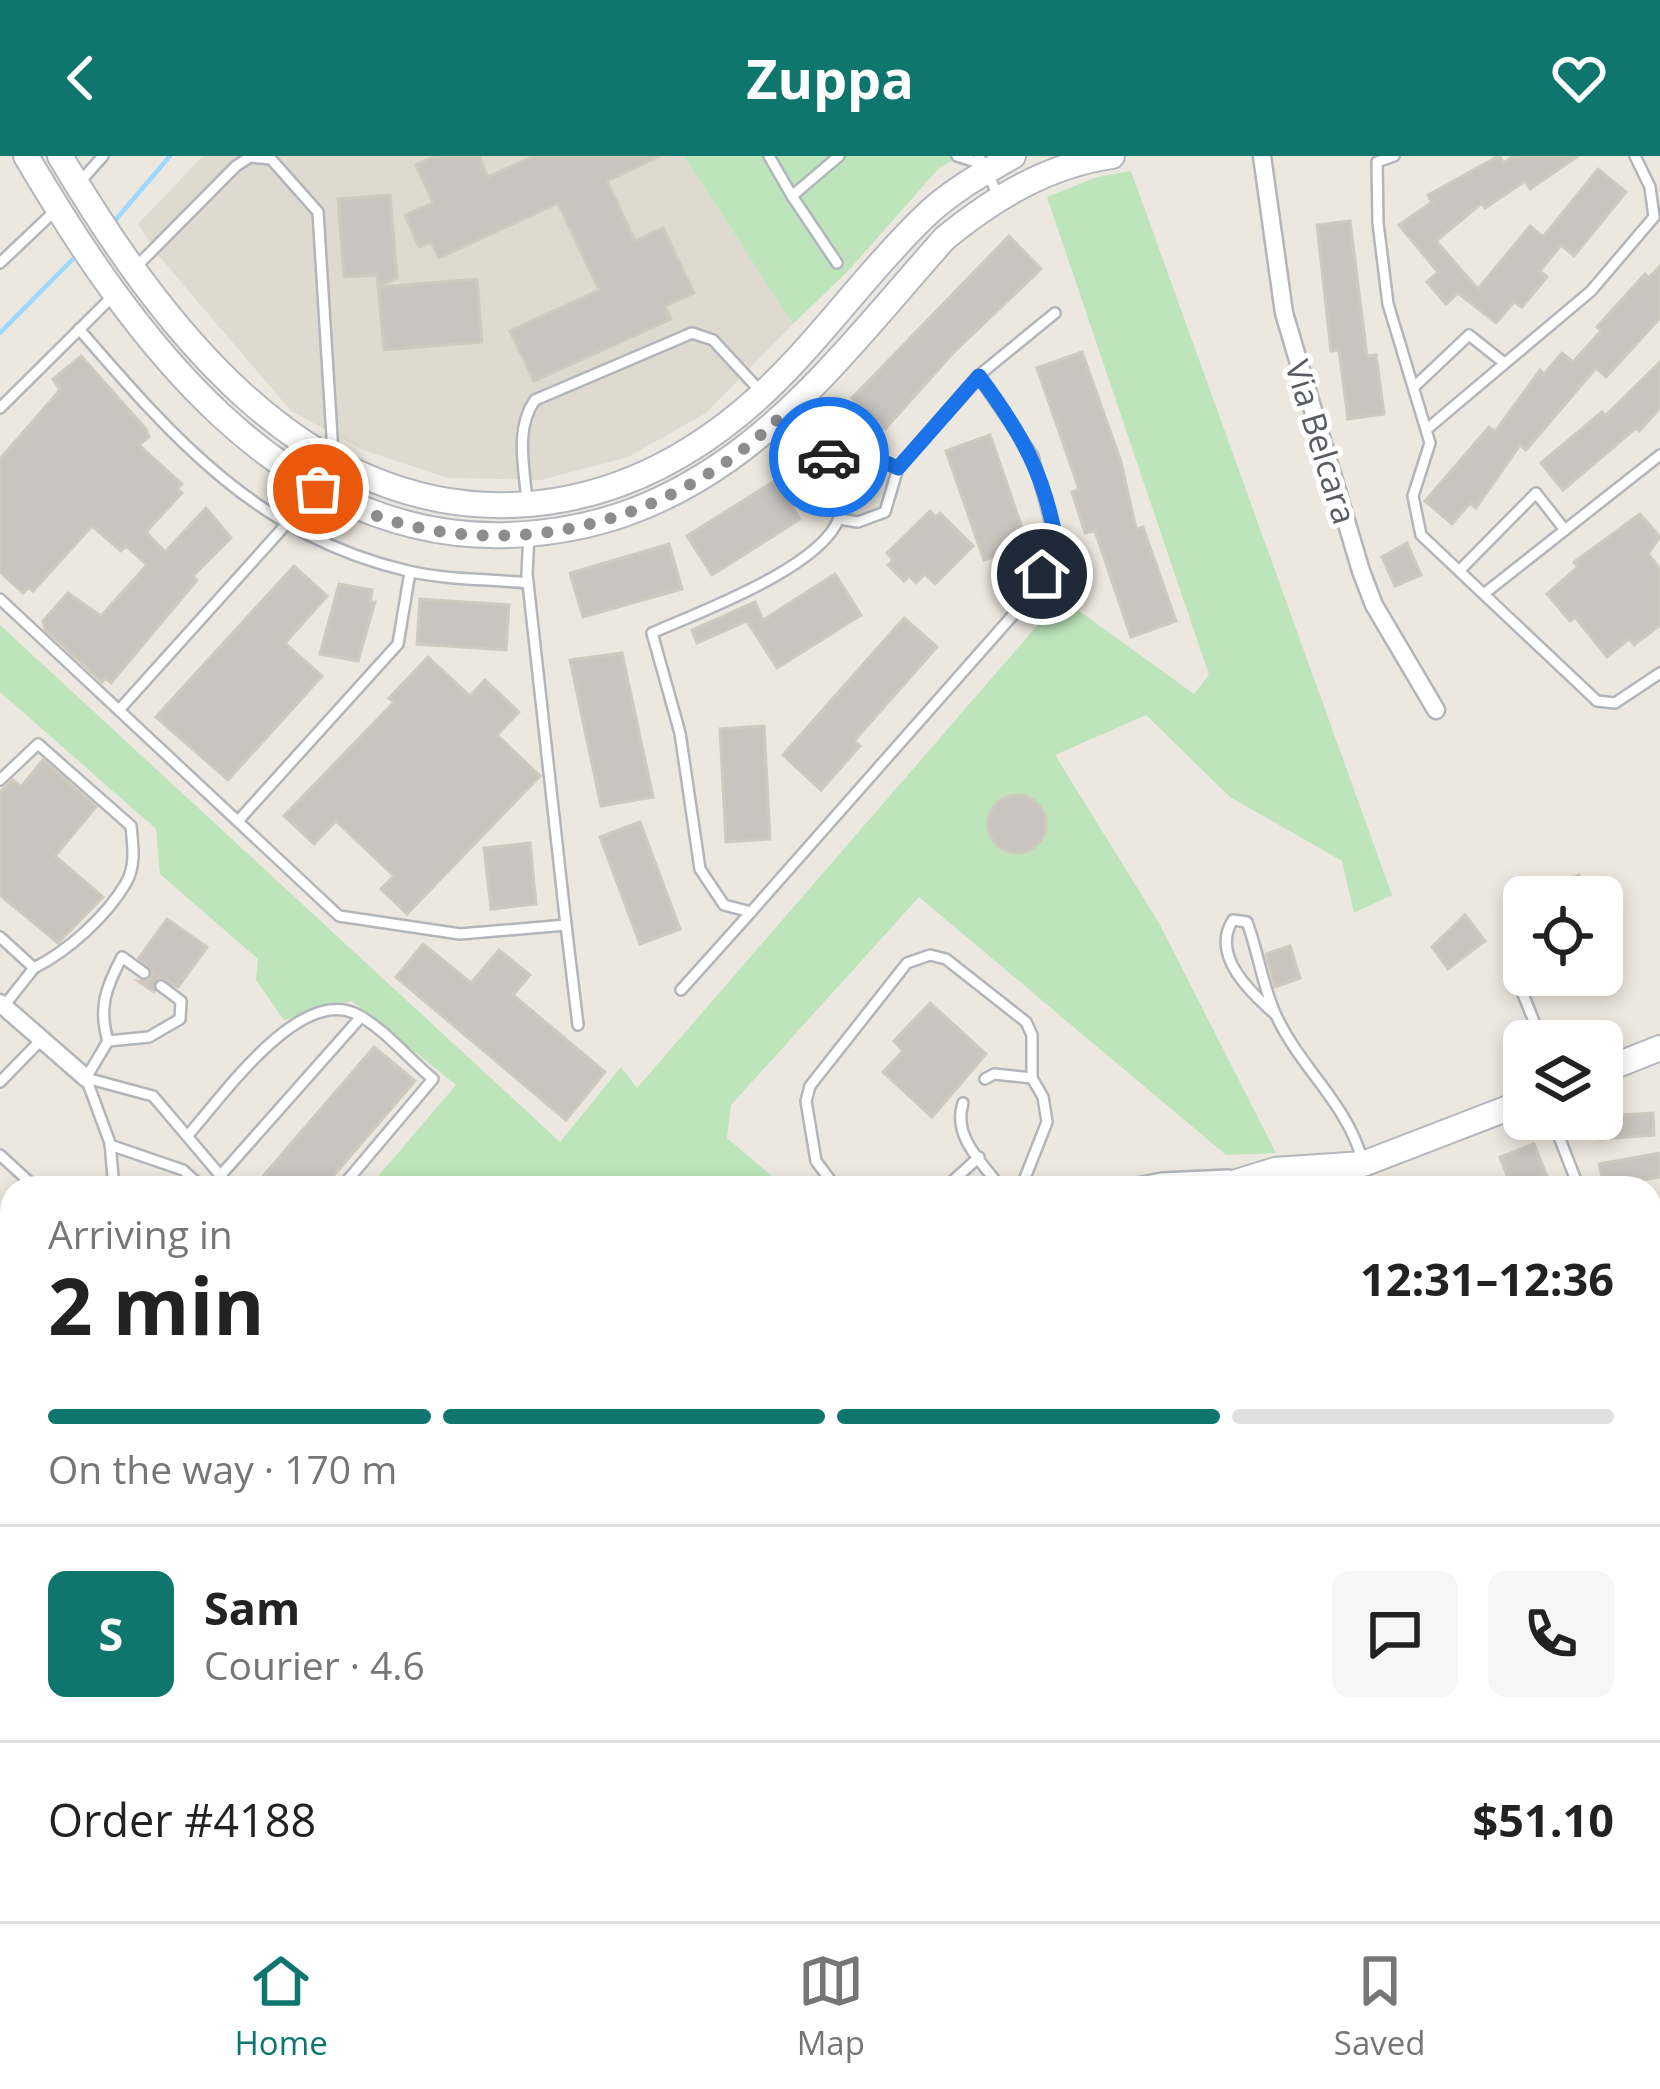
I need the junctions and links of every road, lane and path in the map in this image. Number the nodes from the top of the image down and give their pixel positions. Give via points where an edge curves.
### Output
1 (26, 156) edge
2 (61, 156) edge
3 (103, 156) edge
4 (769, 156) edge
5 (839, 156) edge
6 (957, 156) edge
7 (1013, 156) edge
8 (1112, 156) edge
9 (1262, 156) edge
10 (1394, 156) edge
11 (1635, 156) edge
12 (1067, 161) edge
13 (981, 164) edge
14 (78, 184) junction
15 (793, 196) junction
16 (999, 197) junction
17 (57, 208) junction
18 (0, 263) edge
19 (837, 263) dead end
20 (134, 269) junction
21 (115, 294) junction
22 (1055, 313) dead end
23 (79, 329) junction
24 (1503, 362) junction
25 (979, 376) junction
26 (1414, 387) junction
27 (762, 392) junction
28 (0, 408) edge
29 (783, 414) junction
30 (1427, 429) junction
31 (1660, 455) edge
32 (837, 463) junction
33 (334, 464) junction
34 (898, 468) junction
35 (318, 489) junction
36 (527, 505) junction
37 (838, 519) junction
38 (284, 523) junction
39 (1565, 530) junction
40 (529, 535) junction
41 (1460, 570) junction
42 (410, 572) junction
43 (528, 583) junction
44 (1485, 592) junction
45 (0, 599) edge
46 (1660, 673) edge
47 (119, 710) junction
48 (1436, 710) dead end
49 (0, 780) edge
50 (238, 821) junction
51 (751, 912) junction
52 (566, 925) junction
53 (0, 937) edge
54 (34, 968) junction
55 (144, 973) dead end
56 (161, 986) dead end
57 (681, 990) dead end
58 (2, 1004) edge
59 (1275, 1014) junction
60 (360, 1018) junction
61 (578, 1025) dead end
62 (42, 1039) junction
63 (108, 1041) junction
64 (1660, 1048) edge
65 (1623, 1063) edge
66 (86, 1078) junction
67 (1032, 1078) junction
68 (985, 1079) dead end
69 (0, 1082) edge
70 (963, 1103) dead end
71 (1503, 1110) edge
72 (189, 1134) junction
73 (1560, 1140) edge
74 (110, 1145) junction
75 (0, 1155) edge
76 (979, 1157) junction
77 (1363, 1164) junction
78 (23, 1176) edge
79 (113, 1176) edge
80 (190, 1176) edge
81 (220, 1176) joint
82 (351, 1176) edge
83 (828, 1176) edge
84 (958, 1176) edge
85 (992, 1176) edge
86 (1026, 1176) edge
87 (1246, 1176) edge
88 (1574, 1176) edge

1 - 17 street
2 - 14 street
3 - 14 lane
4 - 15 lane
5 - 15 lane
6 - 13 lane
7 - 13 street
8 - 12 street
9 - 48 street, Via Belcara via 1288,334 1354,549 1374,604
10 - 26 lane via 1377,162 1378,223 1388,304
11 - 24 lane via 1654,217 1591,291
12 - 16 street
13 - 16 lane
13 - 27 street
14 - 20 street
15 - 19 lane
16 - 29 street via 945,238
17 - 18 lane
17 - 21 street
20 - 21 street
20 - 33 street via 261,410
20 - 33 lane via 236,166 271,159 318,212
21 - 23 lane
21 - 35 street via 224,417
22 - 25 lane
23 - 28 lane
23 - 38 lane via 176,442
24 - 26 lane via 1468,335
24 - 30 lane
25 - 34 lane
25 - 51 lane via 1034,456 1058,551 1028,598
26 - 30 lane
27 - 29 street
27 - 36 street via 710,436 632,482
27 - 36 lane via 713,340 692,333 535,400 522,434
29 - 32 lane
29 - 40 street via 727,461 644,509
30 - 41 lane via 1414,518 1421,535
31 - 39 lane
32 - 34 lane via 880,460
32 - 37 lane
33 - 35 street
33 - 36 street via 421,499
34 - 37 lane via 885,512
35 - 38 lane
35 - 40 street via 415,528
36 - 40 street
37 - 51 lane via 829,538 752,588 652,633 680,733 700,869 724,905
38 - 42 lane
38 - 47 lane
39 - 41 lane via 1536,494
39 - 44 lane
40 - 43 lane
41 - 44 lane
42 - 43 lane
42 - 50 lane via 398,644
43 - 52 lane
44 - 46 lane via 1597,701 1615,703
45 - 47 lane
47 - 50 lane
49 - 54 lane via 38,744 131,826 127,883 63,953
50 - 52 lane via 339,916 460,934
51 - 57 lane
52 - 61 lane
53 - 54 lane
54 - 58 lane
55 - 63 lane via 122,957 101,1019
56 - 63 lane via 181,1000 180,1019 149,1037
58 - 62 street
59 - 59 lane via 1247,922 1233,920 1233,967
59 - 77 lane via 1352,1123
60 - 72 lane via 320,1012 290,1024
60 - 81 lane
60 - 82 lane via 433,1079
62 - 66 street
62 - 69 lane
63 - 66 lane
64 - 65 street
66 - 72 lane via 153,1096
66 - 74 lane
67 - 68 lane
67 - 83 lane via 1026,1022 946,959 907,963 809,1086 817,1161
67 - 86 lane via 1047,1122
70 - 76 lane via 959,1127
71 - 77 street
72 - 81 lane
73 - 88 lane
74 - 79 lane
74 - 80 lane
75 - 78 lane
76 - 84 lane
76 - 85 lane
77 - 87 street

